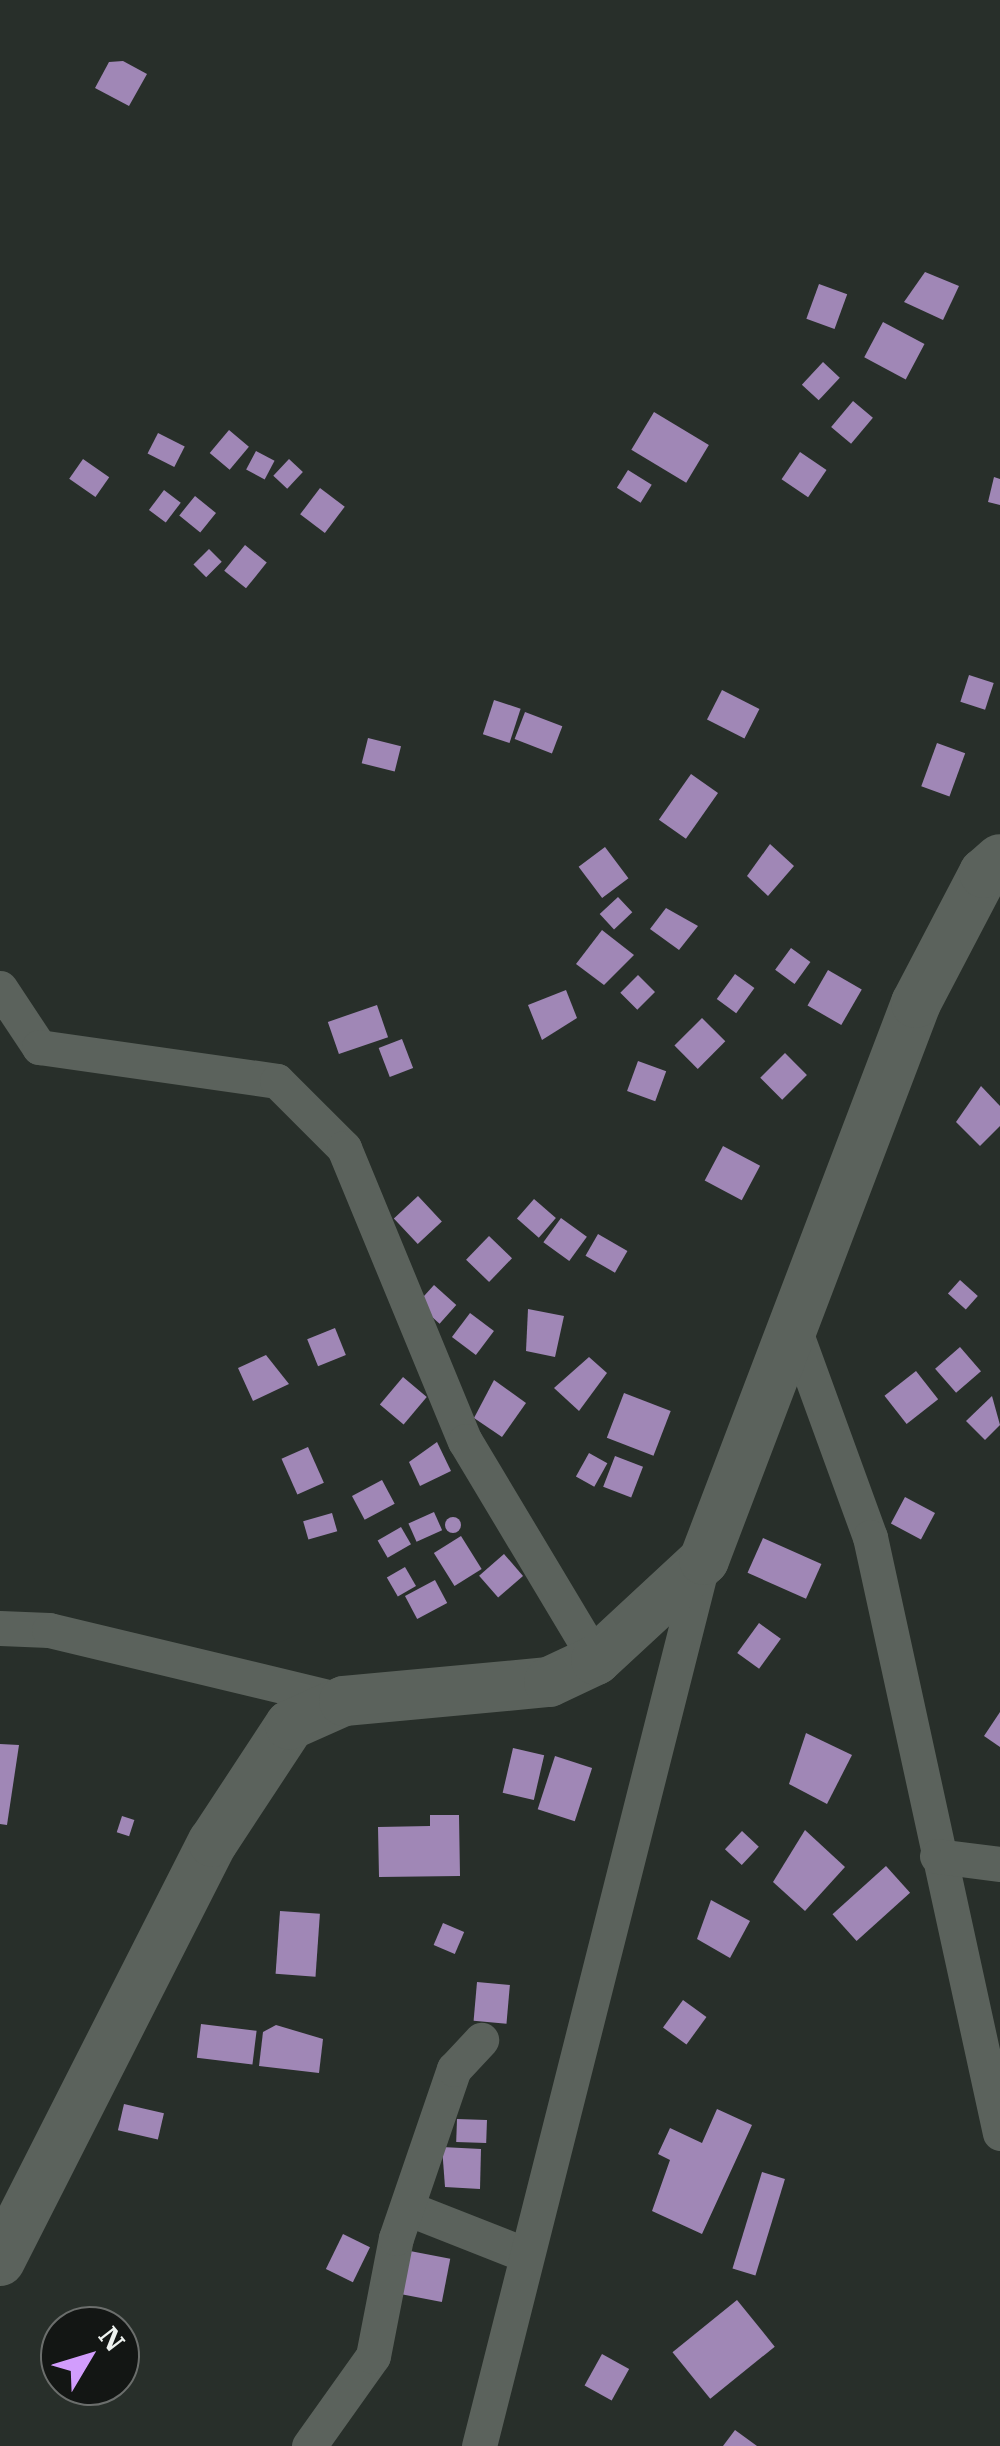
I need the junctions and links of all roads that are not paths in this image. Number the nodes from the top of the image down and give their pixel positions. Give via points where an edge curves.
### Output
1 (995, 853) edge
2 (0, 988) edge
3 (792, 1323) junction
4 (704, 1560) junction
5 (0, 1628) edge
6 (596, 1660) junction
7 (344, 1702) junction
8 (937, 1856) junction
9 (1000, 1864) edge
10 (482, 2040) dead end
11 (1000, 2133) edge
12 (412, 2210) junction
13 (526, 2256) junction
14 (0, 2260) edge
15 (309, 2446) edge
16 (479, 2446) edge

1 - 3 street via 916,1003
2 - 6 street via 39,1047 277,1082 344,1148 464,1440
3 - 4 street
3 - 8 street via 870,1537
4 - 6 street
4 - 13 street
5 - 7 street via 50,1630
6 - 7 street via 501,1693
7 - 14 street via 290,1725 213,1842
8 - 9 street
8 - 11 street
10 - 12 street via 454,2068
12 - 13 street
12 - 15 street via 396,2238 372,2356
13 - 16 street

